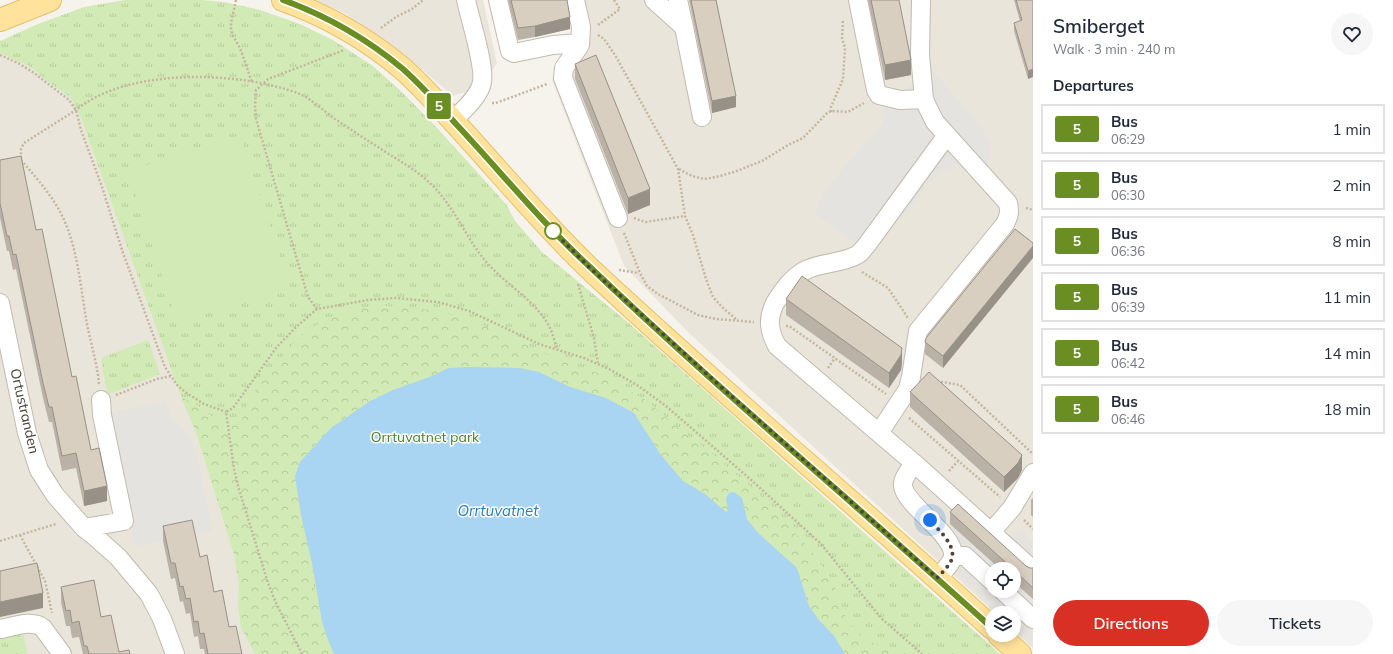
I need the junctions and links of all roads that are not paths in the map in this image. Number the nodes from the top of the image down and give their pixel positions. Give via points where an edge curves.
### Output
1 (50, 0) edge
2 (283, 0) edge
3 (466, 0) edge
4 (498, 0) edge
5 (575, 0) edge
6 (654, 0) edge
7 (678, 0) edge
8 (858, 0) edge
9 (921, 0) edge
10 (0, 20) edge
11 (684, 27) junction
12 (584, 33) junction
13 (924, 99) junction
14 (702, 117) dead end
15 (453, 121) junction
16 (946, 135) junction
17 (618, 218) road end
18 (0, 304) edge
19 (101, 400) road end
20 (879, 433) junction
21 (914, 463) junction
22 (1033, 473) edge
23 (84, 528) junction
24 (991, 532) junction
25 (953, 555) junction
26 (1033, 570) edge
27 (985, 575) edge
28 (937, 578) junction
29 (1010, 598) edge
30 (1033, 619) edge
31 (985, 622) edge
32 (0, 629) edge
33 (1007, 642) edge
34 (62, 654) edge
35 (175, 654) edge
36 (1020, 654) edge

1 - 10 main road
2 - 15 main road via 333,21 365,41 404,70
3 - 15 street via 482,68 482,82 474,99
4 - 12 street via 510,51 514,53 553,45
5 - 12 street
6 - 11 street
7 - 11 street
8 - 13 street via 879,95 900,100
9 - 13 street via 920,55
11 - 14 street
12 - 17 street via 564,68 563,78
13 - 16 street via 935,122
15 - 28 main road via 553,232 589,267
16 - 20 street via 1008,203 1010,211 1005,224 918,331 908,389
16 - 20 street via 866,246 858,254 843,260 805,270 791,280 770,312 772,336 777,346
18 - 23 street, Ortustranden via 27,433 39,470 55,495
19 - 23 street via 124,521
20 - 21 street
21 - 24 street
21 - 25 street via 904,478 903,485 907,495 950,544
22 - 24 street via 1012,508
23 - 35 street, Ortustranden via 118,557 149,594
24 - 26 street
25 - 27 street via 965,556
25 - 28 street via 951,562
28 - 31 main road
29 - 30 street
32 - 34 street via 31,623 40,625
33 - 36 main road

